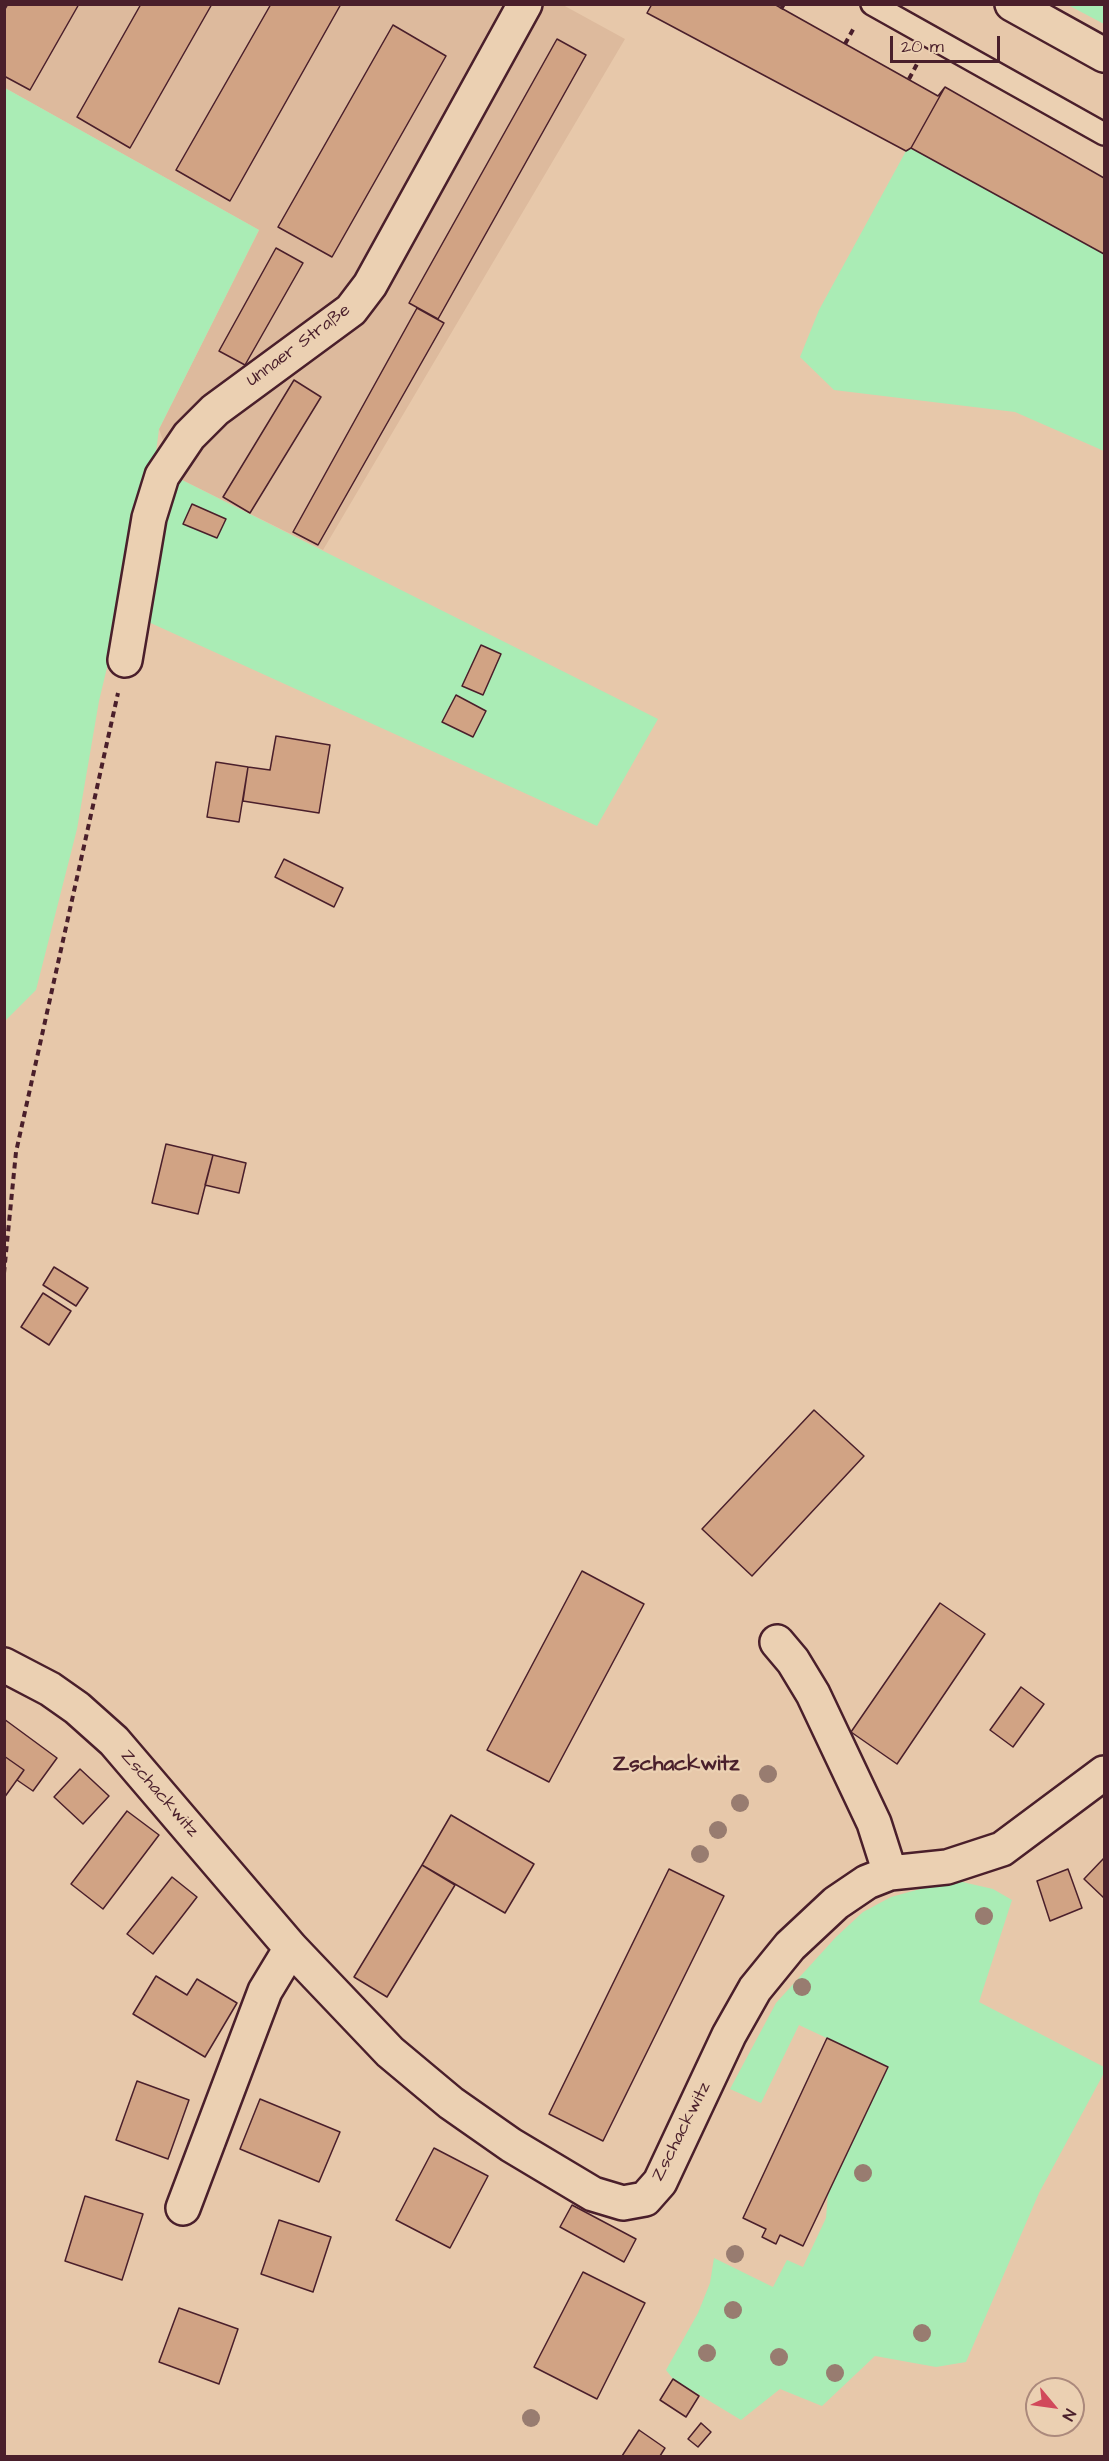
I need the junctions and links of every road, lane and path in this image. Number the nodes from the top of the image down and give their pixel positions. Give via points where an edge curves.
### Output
1 (525, 4) edge
2 (872, 4) edge
3 (1012, 4) edge
4 (1104, 55) edge
5 (1104, 134) edge
6 (125, 660) joint
7 (4, 1272) edge
8 (777, 1642) dead end
9 (4, 1665) edge
10 (1104, 1773) edge
11 (890, 1873) junction
12 (291, 1948) junction
13 (183, 2208) dead end

1 - 6 street, Unnaer Straße via 370,285 351,310 215,410 189,436 162,476 149,518
2 - 5 lane
3 - 4 street
6 - 7 path via 16,1152
8 - 11 street via 813,1694 874,1823
9 - 12 street, Zschackwitz via 50,1689 114,1741
10 - 11 street, Zschackwitz via 1002,1849 946,1867
11 - 12 street, Zschackwitz via 867,1882 836,1903 790,1946 755,1989 729,2035 660,2182 645,2199 623,2203 583,2188 451,2103 390,2052
12 - 13 street via 265,1991

